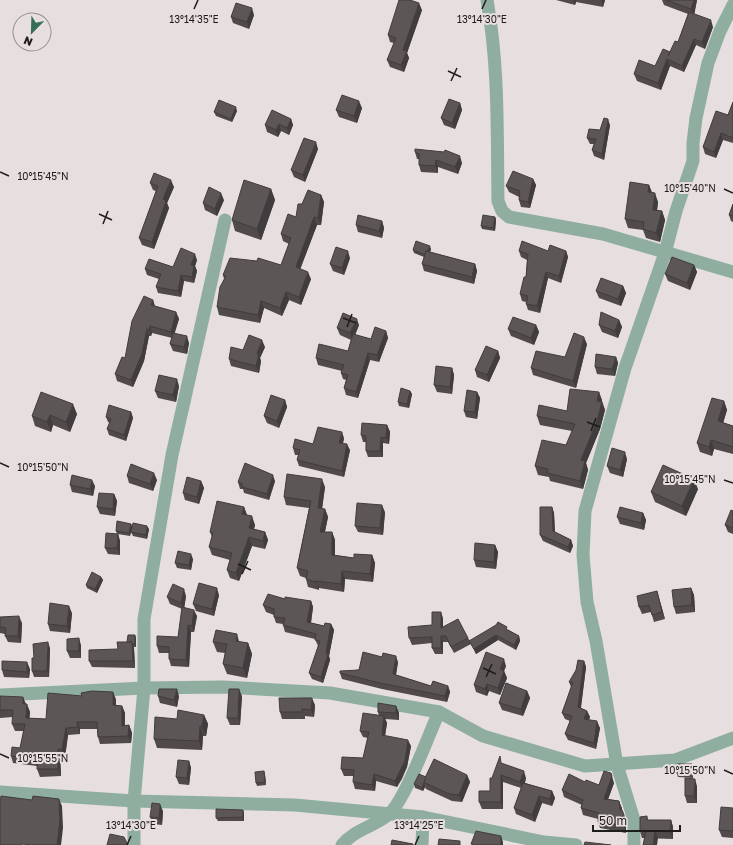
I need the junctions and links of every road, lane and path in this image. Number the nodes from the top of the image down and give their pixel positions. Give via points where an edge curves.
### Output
1 (487, 0) edge
2 (733, 5) edge
3 (224, 220) dead end
4 (665, 253) junction
5 (733, 272) edge
6 (144, 688) junction
7 (0, 695) edge
8 (439, 712) junction
9 (733, 738) edge
10 (617, 765) junction
11 (0, 792) edge
12 (134, 801) junction
13 (388, 815) junction
14 (423, 817) junction
15 (347, 842) edge
16 (134, 845) edge
17 (422, 845) edge
18 (576, 845) edge
19 (634, 845) edge

1 - 4 street via 492,28 496,96 498,201 502,210 509,217 603,234
2 - 4 street via 706,69 696,118 693,161
3 - 6 street via 172,455 150,581 144,619
4 - 5 street
4 - 10 street via 625,368 585,511 583,555 587,602
6 - 7 street
6 - 8 street via 223,687 330,693
6 - 12 street
8 - 10 street via 483,736 585,766
8 - 13 street via 399,802
9 - 10 street via 675,760
10 - 19 street via 634,820
11 - 12 street
12 - 13 street via 295,805
12 - 16 street
13 - 14 street
13 - 15 street
14 - 17 street
14 - 18 street via 544,842

